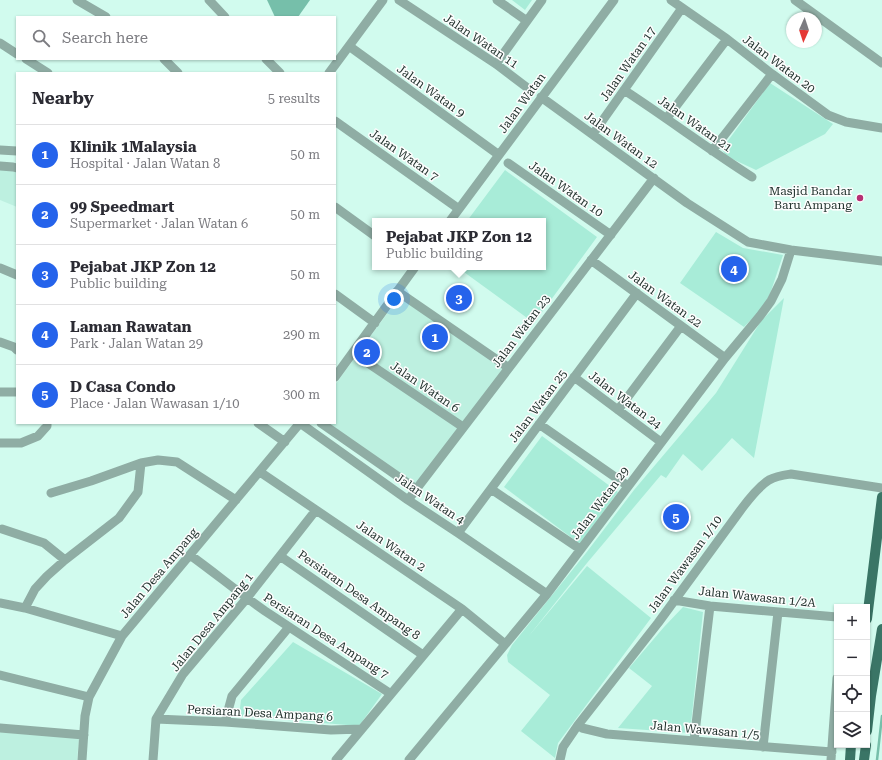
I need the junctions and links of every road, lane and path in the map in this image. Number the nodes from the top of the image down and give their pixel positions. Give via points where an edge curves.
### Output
1 (77, 0) edge
2 (209, 0) edge
3 (383, 0) edge
4 (399, 0) edge
5 (497, 0) edge
6 (542, 0) edge
7 (614, 0) edge
8 (670, 0) edge
9 (795, 0) edge
10 (682, 8) junction
11 (104, 16) edge
12 (224, 16) edge
13 (527, 21) junction
14 (727, 39) junction
15 (0, 43) edge
16 (348, 46) junction
17 (16, 53) edge
18 (28, 60) edge
19 (165, 60) edge
20 (267, 60) edge
21 (882, 63) edge
22 (496, 64) junction
23 (46, 72) edge
24 (177, 72) edge
25 (279, 72) edge
26 (330, 72) edge
27 (772, 74) junction
28 (529, 89) dead end
29 (624, 90) junction
30 (541, 97) junction
31 (667, 118) junction
32 (336, 122) edge
33 (880, 124) edge
34 (593, 134) junction
35 (0, 150) edge
36 (16, 151) edge
37 (712, 151) junction
38 (499, 155) junction
39 (508, 163) dead end
40 (0, 166) edge
41 (16, 168) edge
42 (752, 177) dead end
43 (654, 178) junction
44 (336, 208) edge
45 (459, 209) junction
46 (452, 218) edge
47 (372, 234) edge
48 (611, 235) junction
49 (791, 250) junction
50 (591, 260) junction
51 (882, 261) edge
52 (0, 268) edge
53 (413, 270) edge
54 (16, 275) edge
55 (398, 291) junction
56 (637, 293) junction
57 (336, 295) edge
58 (374, 323) junction
59 (681, 326) junction
60 (0, 342) edge
61 (16, 349) edge
62 (353, 353) junction
63 (725, 358) junction
64 (509, 368) junction
65 (336, 376) edge
66 (574, 377) junction
67 (0, 392) edge
68 (16, 392) edge
69 (618, 410) junction
70 (47, 424) edge
71 (259, 424) edge
72 (299, 424) edge
73 (301, 424) edge
74 (322, 424) edge
75 (539, 424) junction
76 (463, 427) junction
77 (285, 442) junction
78 (661, 442) junction
79 (0, 443) edge
80 (141, 463) junction
81 (260, 472) junction
82 (628, 486) junction
83 (882, 488) edge
84 (416, 489) junction
85 (491, 489) junction
86 (51, 492) dead end
87 (882, 497) edge
88 (236, 500) junction
89 (408, 500) junction
90 (316, 510) junction
91 (2, 529) dead end
92 (458, 532) junction
93 (580, 549) junction
94 (190, 555) junction
95 (280, 556) junction
96 (65, 560) junction
97 (546, 594) junction
98 (247, 598) junction
99 (674, 600) junction
100 (0, 603) edge
101 (869, 604) edge
102 (710, 606) junction
103 (25, 608) junction
104 (462, 609) junction
105 (778, 612) junction
106 (834, 617) edge
107 (289, 627) junction
108 (882, 628) edge
109 (122, 636) junction
110 (505, 644) junction
111 (423, 655) junction
112 (0, 675) edge
113 (391, 694) junction
114 (89, 697) junction
115 (835, 712) edge
116 (869, 712) edge
117 (156, 719) junction
118 (226, 722) junction
119 (578, 725) junction
120 (0, 728) edge
121 (362, 729) junction
122 (84, 734) junction
123 (694, 741) junction
124 (763, 747) junction
125 (852, 748) edge
126 (866, 748) edge
127 (832, 756) edge
128 (82, 760) edge
129 (153, 760) edge
130 (336, 760) edge
131 (409, 760) edge
132 (560, 760) edge
133 (850, 760) edge
134 (864, 760) edge

1 - 11 street
2 - 12 street
3 - 16 street
4 - 22 street, Jalan Watan 11
5 - 13 street
6 - 13 street
7 - 30 street, Jalan Watan
8 - 10 street, Jalan Watan 20
9 - 21 street
10 - 14 street, Jalan Watan 20
10 - 29 street, Jalan Watan 17
13 - 22 street
14 - 27 street, Jalan Watan 20
14 - 31 street
15 - 17 street
16 - 26 street
16 - 38 street, Jalan Watan 9
18 - 23 street
19 - 24 street
20 - 25 street
22 - 28 street, Jalan Watan 11
27 - 33 street, Jalan Watan 20 via 828,115 846,122
27 - 37 street
29 - 31 street, Jalan Watan 21
29 - 34 street, Jalan Watan 17
30 - 34 street, Jalan Watan 12
30 - 38 street, Jalan Watan
31 - 37 street, Jalan Watan 21
32 - 45 street, Jalan Watan 7
34 - 43 street, Jalan Watan 12
35 - 36 street
37 - 42 street, Jalan Watan 21
38 - 45 street, Jalan Watan
39 - 48 street, Jalan Watan 10
40 - 41 street
43 - 48 street, Jalan Watan 23
43 - 49 street, Jalan Watan 12 via 687,203 748,242
44 - 47 street
45 - 46 street, Jalan Watan
48 - 50 street, Jalan Watan 23
49 - 51 street, Jalan Watan 12
49 - 63 street, Jalan Watan 29 via 782,279 771,301
50 - 56 street, Jalan Watan 22
50 - 64 street, Jalan Watan 23
52 - 54 street
53 - 55 street
55 - 58 street
55 - 64 street
56 - 59 street, Jalan Watan 22
56 - 66 street, Jalan Watan 25
57 - 58 street
58 - 62 street
59 - 63 street, Jalan Watan 22
59 - 69 street
60 - 61 street
62 - 65 street
62 - 76 street, Jalan Watan 6
63 - 78 street, Jalan Watan 29
64 - 76 street, Jalan Watan 23
66 - 69 street, Jalan Watan 24
66 - 75 street, Jalan Watan 25
67 - 68 street
69 - 78 street, Jalan Watan 24
70 - 79 street via 38,436 21,443
71 - 77 street
72 - 77 street, Jalan Desa Ampang
73 - 89 street, Jalan Watan 4
74 - 84 street, Jalan Watan 4
75 - 82 street
75 - 85 street, Jalan Watan 25
76 - 84 street, Jalan Watan 23
77 - 81 street, Jalan Desa Ampang
78 - 82 street, Jalan Watan 29
80 - 86 street
80 - 88 street via 158,460 177,462
80 - 96 street via 138,492 120,518
81 - 88 street, Jalan Desa Ampang
81 - 90 street, Jalan Watan 2
82 - 93 street, Jalan Watan 29
83 - 99 street, Jalan Wawasan 1/10 via 791,474 769,480 740,510
84 - 89 street, Jalan Watan 23
85 - 92 street, Jalan Watan 25
85 - 93 street
87 - 101 main road
88 - 94 street, Jalan Desa Ampang
89 - 92 street, Jalan Watan 4
90 - 95 street, Jalan Desa Ampang 1
90 - 104 street, Jalan Watan 2
91 - 96 street via 44,543
92 - 97 street, Jalan Watan 4
93 - 97 street, Jalan Watan 29
94 - 98 street, Persiaran Desa Ampang 7
94 - 109 street, Jalan Desa Ampang
95 - 98 street, Jalan Desa Ampang 1
95 - 111 street, Persiaran Desa Ampang 8
96 - 103 street via 35,588
97 - 110 street, Jalan Watan 29
98 - 107 street, Persiaran Desa Ampang 7
98 - 117 street, Jalan Desa Ampang 1 via 183,674
99 - 102 street, Jalan Wawasan 1/2A
99 - 119 street, Jalan Wawasan 1/10
100 - 103 street
102 - 105 street, Jalan Wawasan 1/2A
102 - 123 street
103 - 109 street
104 - 110 street, Jalan Watan 2
104 - 111 street
105 - 106 street, Jalan Wawasan 1/2A
105 - 124 street
107 - 113 street, Persiaran Desa Ampang 7
107 - 118 street via 232,696
108 - 116 main road
109 - 114 street, Jalan Desa Ampang
110 - 131 street, Jalan Watan 29
111 - 113 street
112 - 114 street
113 - 121 street
114 - 122 street, Jalan Desa Ampang
115 - 127 street
117 - 118 street, Persiaran Desa Ampang 6
117 - 129 street, Jalan Desa Ampang 1
118 - 121 street, Persiaran Desa Ampang 6 via 331,730
119 - 123 street, Jalan Wawasan 1/5 via 607,734
119 - 132 street, Jalan Wawasan 1/10 via 563,747
120 - 122 street
121 - 130 street
122 - 128 street, Jalan Desa Ampang
123 - 124 street, Jalan Wawasan 1/5
124 - 127 street, Jalan Wawasan 1/5
125 - 133 main road
126 - 134 main road

